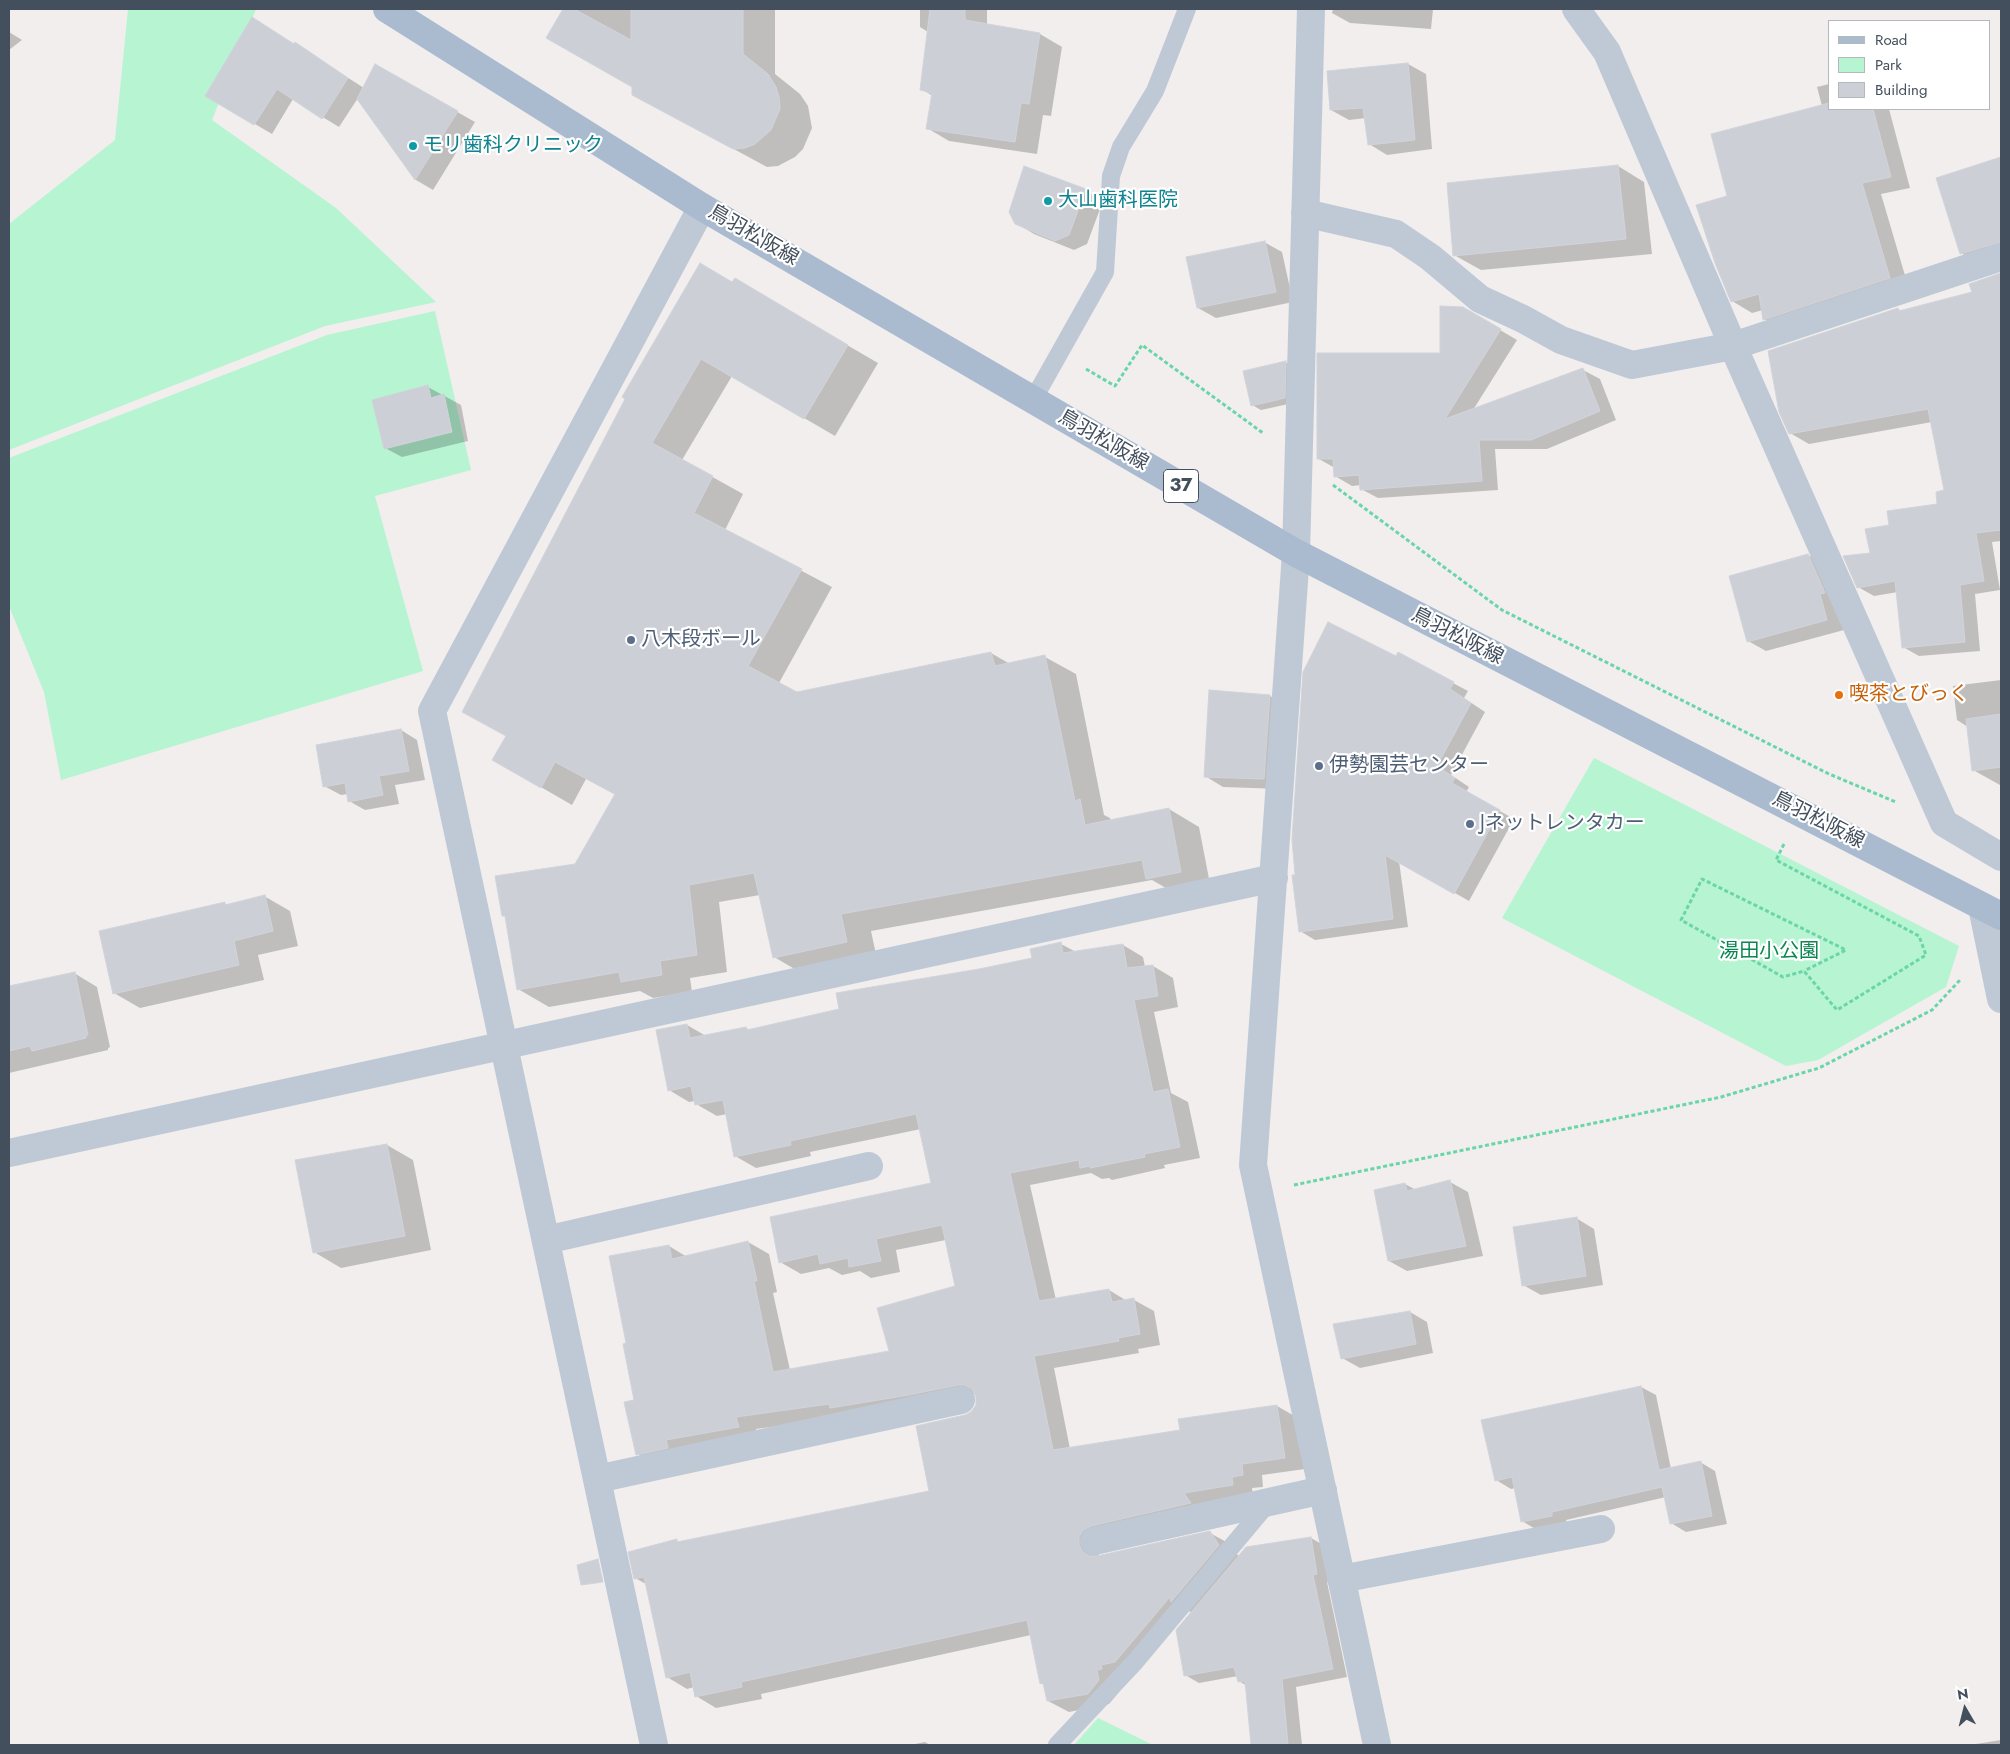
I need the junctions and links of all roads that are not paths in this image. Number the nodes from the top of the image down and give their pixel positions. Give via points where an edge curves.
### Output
1 (387, 9) edge
2 (1187, 9) edge
3 (1312, 9) edge
4 (1576, 9) edge
5 (702, 207) junction
6 (1305, 213) junction
7 (2001, 257) edge
8 (1733, 346) junction
9 (1032, 400) junction
10 (1296, 553) junction
11 (2001, 857) edge
12 (1274, 878) junction
13 (1992, 911) edge
14 (2001, 999) edge
15 (504, 1046) junction
16 (9, 1153) edge
17 (869, 1166) dead end
18 (546, 1240) junction
19 (961, 1400) dead end
20 (597, 1479) junction
21 (1322, 1490) junction
22 (1269, 1502) junction
23 (1601, 1529) dead end
24 (1094, 1541) dead end
25 (1341, 1579) junction
26 (654, 1745) edge
27 (1057, 1745) edge
28 (1376, 1745) edge

1 - 5 main road, 鳥羽松阪線 / 37
2 - 9 lane via 1155,91 1121,147 1112,176 1105,272
3 - 6 street
4 - 8 street via 1607,52
5 - 9 main road, 鳥羽松阪線 / 37
5 - 15 street via 432,711
6 - 8 street via 1396,234 1430,257 1480,299 1561,340 1632,365
6 - 10 street
7 - 8 street
8 - 11 street via 1944,824
9 - 10 main road, 鳥羽松阪線 / 37
10 - 12 street
10 - 13 main road, 鳥羽松阪線 / 37
12 - 15 street
12 - 21 street via 1253,1165
13 - 14 street via 1991,948
15 - 16 street
15 - 18 street
17 - 18 street
18 - 20 street
19 - 20 street
20 - 26 street
21 - 22 street
21 - 25 street
22 - 24 street
22 - 27 lane via 1135,1662
23 - 25 street
25 - 28 street

